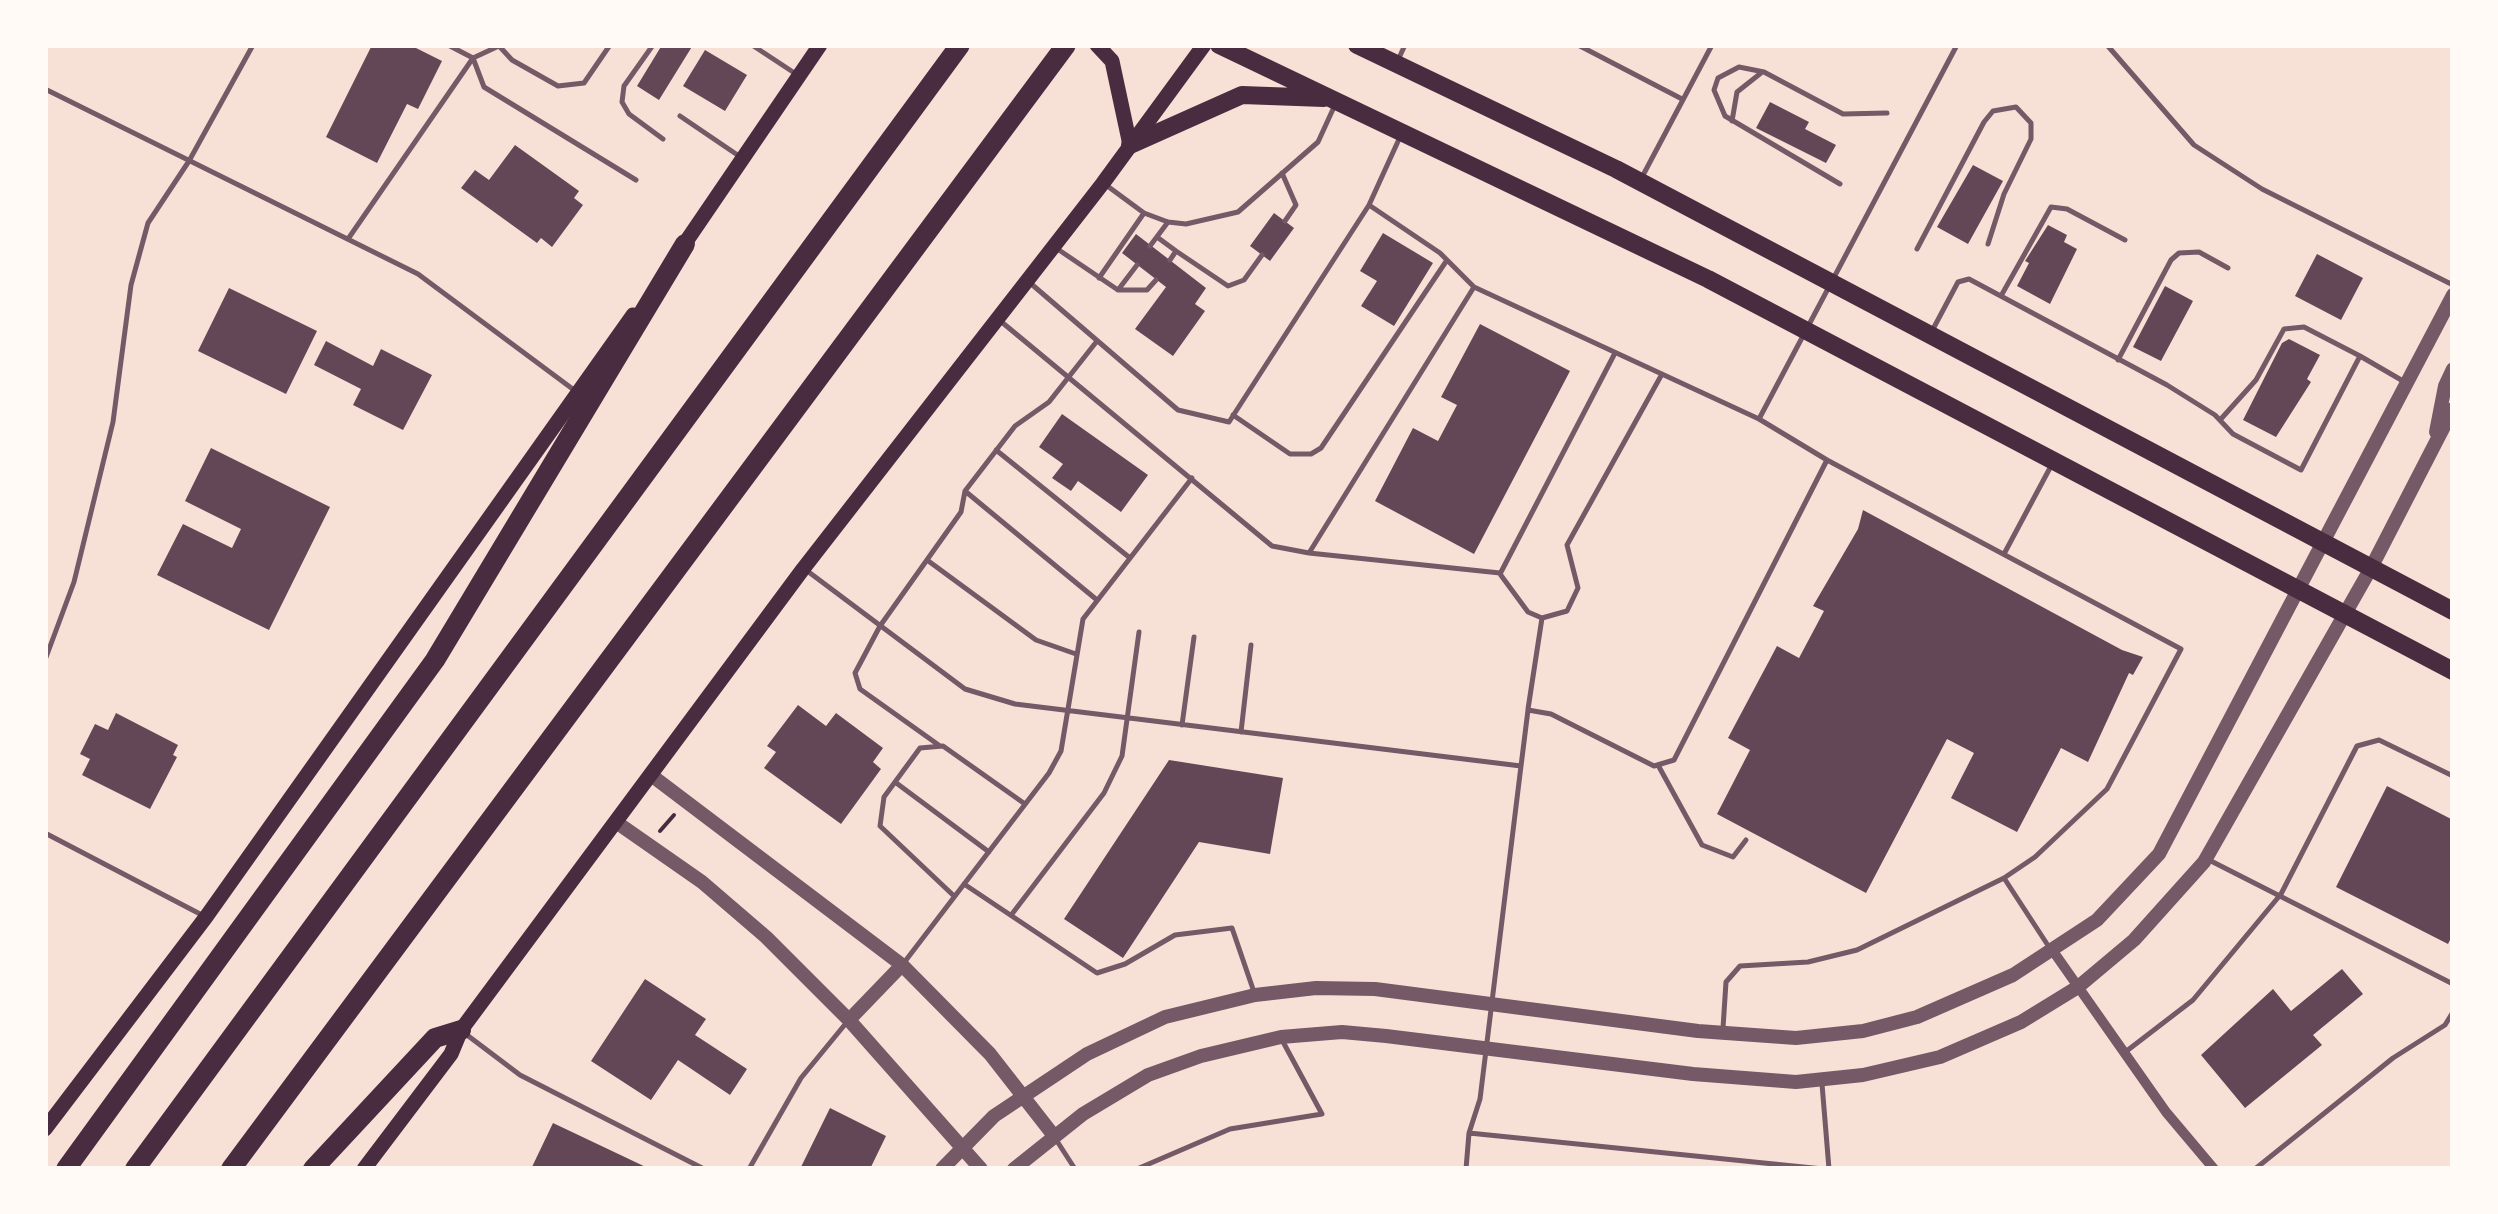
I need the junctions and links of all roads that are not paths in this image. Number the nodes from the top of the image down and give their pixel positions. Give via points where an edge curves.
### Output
1 (253, 45) edge
2 (448, 45) edge
3 (610, 45) edge
4 (653, 45) edge
5 (752, 45) edge
6 (820, 45) edge
7 (1066, 45) edge
8 (1097, 45) edge
9 (1204, 45) edge
10 (1219, 45) edge
11 (1356, 45) edge
12 (1384, 45) edge
13 (1406, 45) edge
14 (1578, 45) edge
15 (1712, 45) edge
16 (1957, 45) edge
17 (2108, 45) edge
18 (500, 46) edge
19 (956, 51) edge
20 (473, 58) junction
21 (1396, 64) junction
22 (1764, 72) junction
23 (798, 76) junction
24 (45, 89) edge
25 (1338, 100) junction
26 (1682, 100) junction
27 (1888, 113) dead end
28 (680, 116) dead end
29 (1732, 122) junction
30 (1403, 130) junction
31 (663, 138) dead end
32 (1130, 145) junction
33 (742, 158) junction
34 (189, 161) junction
35 (1282, 173) junction
36 (636, 180) dead end
37 (1640, 182) junction
38 (1103, 183) junction
39 (1840, 184) dead end
40 (1369, 205) junction
41 (1144, 213) junction
42 (1285, 221) dead end
43 (1168, 222) junction
44 (1158, 237) junction
45 (348, 239) junction
46 (2125, 240) dead end
47 (685, 244) junction
48 (1988, 244) dead end
49 (1054, 246) junction
50 (1150, 246) dead end
51 (1917, 249) dead end
52 (1176, 251) junction
53 (1262, 255) dead end
54 (1170, 260) dead end
55 (1448, 260) junction
56 (1137, 264) dead end
57 (2228, 268) dead end
58 (1099, 278) junction
59 (1027, 280) junction
60 (1156, 280) dead end
61 (1833, 282) junction
62 (2453, 285) edge
63 (1474, 286) junction
64 (1118, 290) junction
65 (2453, 295) edge
66 (2000, 296) junction
67 (998, 318) junction
68 (1805, 329) junction
69 (1931, 334) junction
70 (1096, 341) junction
71 (1615, 352) junction
72 (2360, 356) junction
73 (2118, 360) junction
74 (2453, 370) edge
75 (1662, 374) junction
76 (1068, 376) junction
77 (2405, 383) junction
78 (576, 392) junction
79 (2450, 408) edge
80 (1233, 415) junction
81 (1759, 419) junction
82 (2220, 420) junction
83 (996, 450) junction
84 (2054, 459) junction
85 (1827, 460) junction
86 (1192, 478) junction
87 (964, 491) junction
88 (2322, 543) junction
89 (1309, 553) junction
90 (2003, 554) junction
91 (1130, 558) junction
92 (927, 560) junction
93 (803, 568) junction
94 (2371, 568) junction
95 (1500, 574) junction
96 (2299, 588) junction
97 (1097, 600) junction
98 (2453, 611) edge
99 (2345, 614) junction
100 (1542, 618) junction
101 (880, 626) junction
102 (1139, 632) dead end
103 (1194, 637) dead end
104 (1252, 645) dead end
105 (1077, 654) junction
106 (45, 660) edge
107 (2453, 671) edge
108 (1067, 710) junction
109 (1528, 710) junction
110 (1130, 718) junction
111 (1182, 725) junction
112 (1241, 732) junction
113 (940, 746) junction
114 (1658, 765) junction
115 (1520, 766) junction
116 (651, 774) junction
117 (2453, 776) edge
118 (895, 782) junction
119 (1026, 804) junction
120 (616, 822) junction
121 (45, 833) edge
122 (1746, 840) dead end
123 (989, 852) junction
124 (2206, 858) junction
125 (2004, 878) junction
126 (964, 884) junction
127 (2281, 894) junction
128 (954, 896) junction
129 (1012, 914) junction
130 (206, 917) junction
131 (2053, 952) junction
132 (902, 965) junction
133 (2453, 984) edge
134 (2078, 987) junction
135 (1255, 995) junction
136 (1491, 1003) junction
137 (2453, 1012) edge
138 (849, 1020) junction
139 (461, 1030) junction
140 (1722, 1034) junction
141 (1281, 1037) junction
142 (1485, 1048) junction
143 (2124, 1053) junction
144 (1821, 1081) junction
145 (1023, 1094) junction
146 (45, 1130) edge
147 (1469, 1134) junction
148 (1054, 1136) junction
149 (960, 1148) junction
150 (66, 1169) edge
151 (135, 1169) edge
152 (232, 1169) edge
153 (313, 1169) edge
154 (364, 1169) edge
155 (704, 1169) edge
156 (749, 1169) edge
157 (942, 1169) edge
158 (981, 1169) edge
159 (1014, 1169) edge
160 (1076, 1169) edge
161 (1137, 1169) edge
162 (1466, 1169) edge
163 (1826, 1169) edge
164 (2214, 1169) edge
165 (2255, 1169) edge

1 - 34 lane
2 - 20 lane
3 - 18 lane via 584,82 558,86
4 - 31 lane via 624,86 622,102
5 - 23 lane
6 - 23 main road
7 - 152 highway
8 - 32 main road via 1112,61
9 - 32 main road
10 - 25 highway
11 - 21 highway
12 - 21 highway
13 - 21 lane
14 - 26 lane
15 - 26 lane
16 - 61 lane
17 - 62 lane via 2194,145 2262,189
18 - 20 lane
19 - 151 highway
20 - 36 lane via 484,88
20 - 45 lane
21 - 37 highway
22 - 27 lane via 1843,114
22 - 29 lane via 1737,92
22 - 29 lane via 1739,67 1718,78 1717,105
23 - 33 main road
24 - 34 lane
25 - 30 highway
25 - 32 highway via 1242,96
25 - 35 lane via 1318,142
26 - 37 lane
28 - 33 lane
29 - 39 lane
30 - 40 lane
30 - 68 highway
32 - 38 main road
33 - 47 main road
34 - 45 lane
34 - 106 lane via 148,223 131,285 113,422 74,582
35 - 42 lane via 1296,205
35 - 43 lane via 1238,212
37 - 61 highway
38 - 41 lane
38 - 49 main road
40 - 55 lane
40 - 80 lane
41 - 43 lane
41 - 58 lane
43 - 44 lane
44 - 50 lane
44 - 52 lane
45 - 78 lane via 418,274
46 - 66 lane via 2052,207
47 - 78 main road
47 - 150 highway via 435,660
48 - 51 lane via 2031,139 2032,124 2016,108 1992,111 1984,122
49 - 58 lane
49 - 59 main road
52 - 53 lane via 1228,286 1244,280
52 - 54 lane
55 - 63 lane
55 - 80 lane via 1321,448 1290,454
56 - 64 lane
57 - 73 lane via 2199,252 2179,253
58 - 64 lane
59 - 67 main road
59 - 70 lane
60 - 64 lane via 1147,290
61 - 68 lane
61 - 69 highway
63 - 71 lane
63 - 89 lane
65 - 77 street
66 - 69 lane via 1970,279 1958,282
66 - 73 lane
67 - 76 lane
67 - 93 main road
68 - 81 lane
68 - 84 highway
69 - 88 highway
70 - 76 lane
70 - 80 lane via 1178,410 1229,422
71 - 75 lane
71 - 95 lane
72 - 77 lane
72 - 82 lane via 2304,327 2284,329 2256,380
72 - 82 lane via 2300,470
73 - 82 lane
74 - 79 street
75 - 81 lane
75 - 100 lane via 1567,546 1578,588 1567,611
76 - 83 lane
76 - 86 lane
77 - 88 street
78 - 130 main road
79 - 94 street
81 - 85 lane
83 - 87 lane
83 - 91 lane
84 - 90 lane
84 - 96 highway
85 - 90 lane
85 - 114 lane via 1674,760
86 - 89 lane via 1272,546
86 - 91 lane
87 - 92 lane via 962,512
87 - 97 lane
88 - 94 highway
88 - 96 street
89 - 95 lane
90 - 125 lane via 2181,648 2106,789
91 - 97 lane
92 - 101 lane
92 - 105 lane via 1036,640
93 - 101 lane
93 - 116 main road
94 - 98 highway
94 - 99 street
95 - 100 lane via 1528,612
96 - 99 highway
96 - 131 street via 2159,854 2097,920
97 - 105 lane via 1083,618
99 - 107 highway
99 - 124 street
100 - 109 lane
101 - 108 lane via 966,688 1015,704
101 - 113 lane via 855,672 860,689
102 - 110 lane
103 - 111 lane
104 - 112 lane
105 - 108 lane
108 - 110 lane
108 - 119 lane via 1061,751
109 - 114 lane
109 - 115 lane
110 - 111 lane
110 - 129 lane via 1104,793
111 - 112 lane
112 - 115 lane
113 - 118 lane via 920,748
113 - 119 lane
114 - 122 lane via 1702,845 1733,857
115 - 136 lane
116 - 120 main road
116 - 132 street
117 - 127 lane via 2379,740 2357,746
118 - 123 lane
118 - 128 lane via 884,797 880,826
119 - 123 lane
120 - 138 street via 736,910
120 - 139 main road
121 - 130 lane
123 - 126 lane
124 - 127 lane
124 - 134 street via 2172,904
125 - 131 lane
125 - 140 lane via 1830,959 1740,966 1726,982
126 - 128 lane
126 - 129 lane
127 - 133 lane
127 - 143 lane via 2193,1000
128 - 132 lane
129 - 135 lane via 1097,973 1174,934 1232,928
130 - 146 main road
131 - 134 street
131 - 140 street via 1965,1000 1863,1031 1796,1038
132 - 138 street
132 - 145 street
134 - 143 street
134 - 144 street via 2021,1022 1940,1057
135 - 136 street via 1343,987
135 - 145 street via 1140,1027
136 - 140 street
136 - 142 lane
137 - 165 lane via 2445,1025 2393,1058
138 - 149 street
138 - 156 lane via 801,1078
139 - 153 highway via 435,1038
139 - 154 main road via 451,1054
139 - 155 lane via 520,1075
141 - 142 street via 1342,1032
141 - 148 street via 1148,1076
141 - 161 lane via 1322,1114 1230,1128
142 - 144 street via 1729,1078
142 - 147 lane
143 - 164 street
144 - 163 lane
145 - 148 street
145 - 149 street
147 - 162 lane
147 - 163 lane
148 - 159 street
148 - 160 lane
149 - 157 street
149 - 158 street

